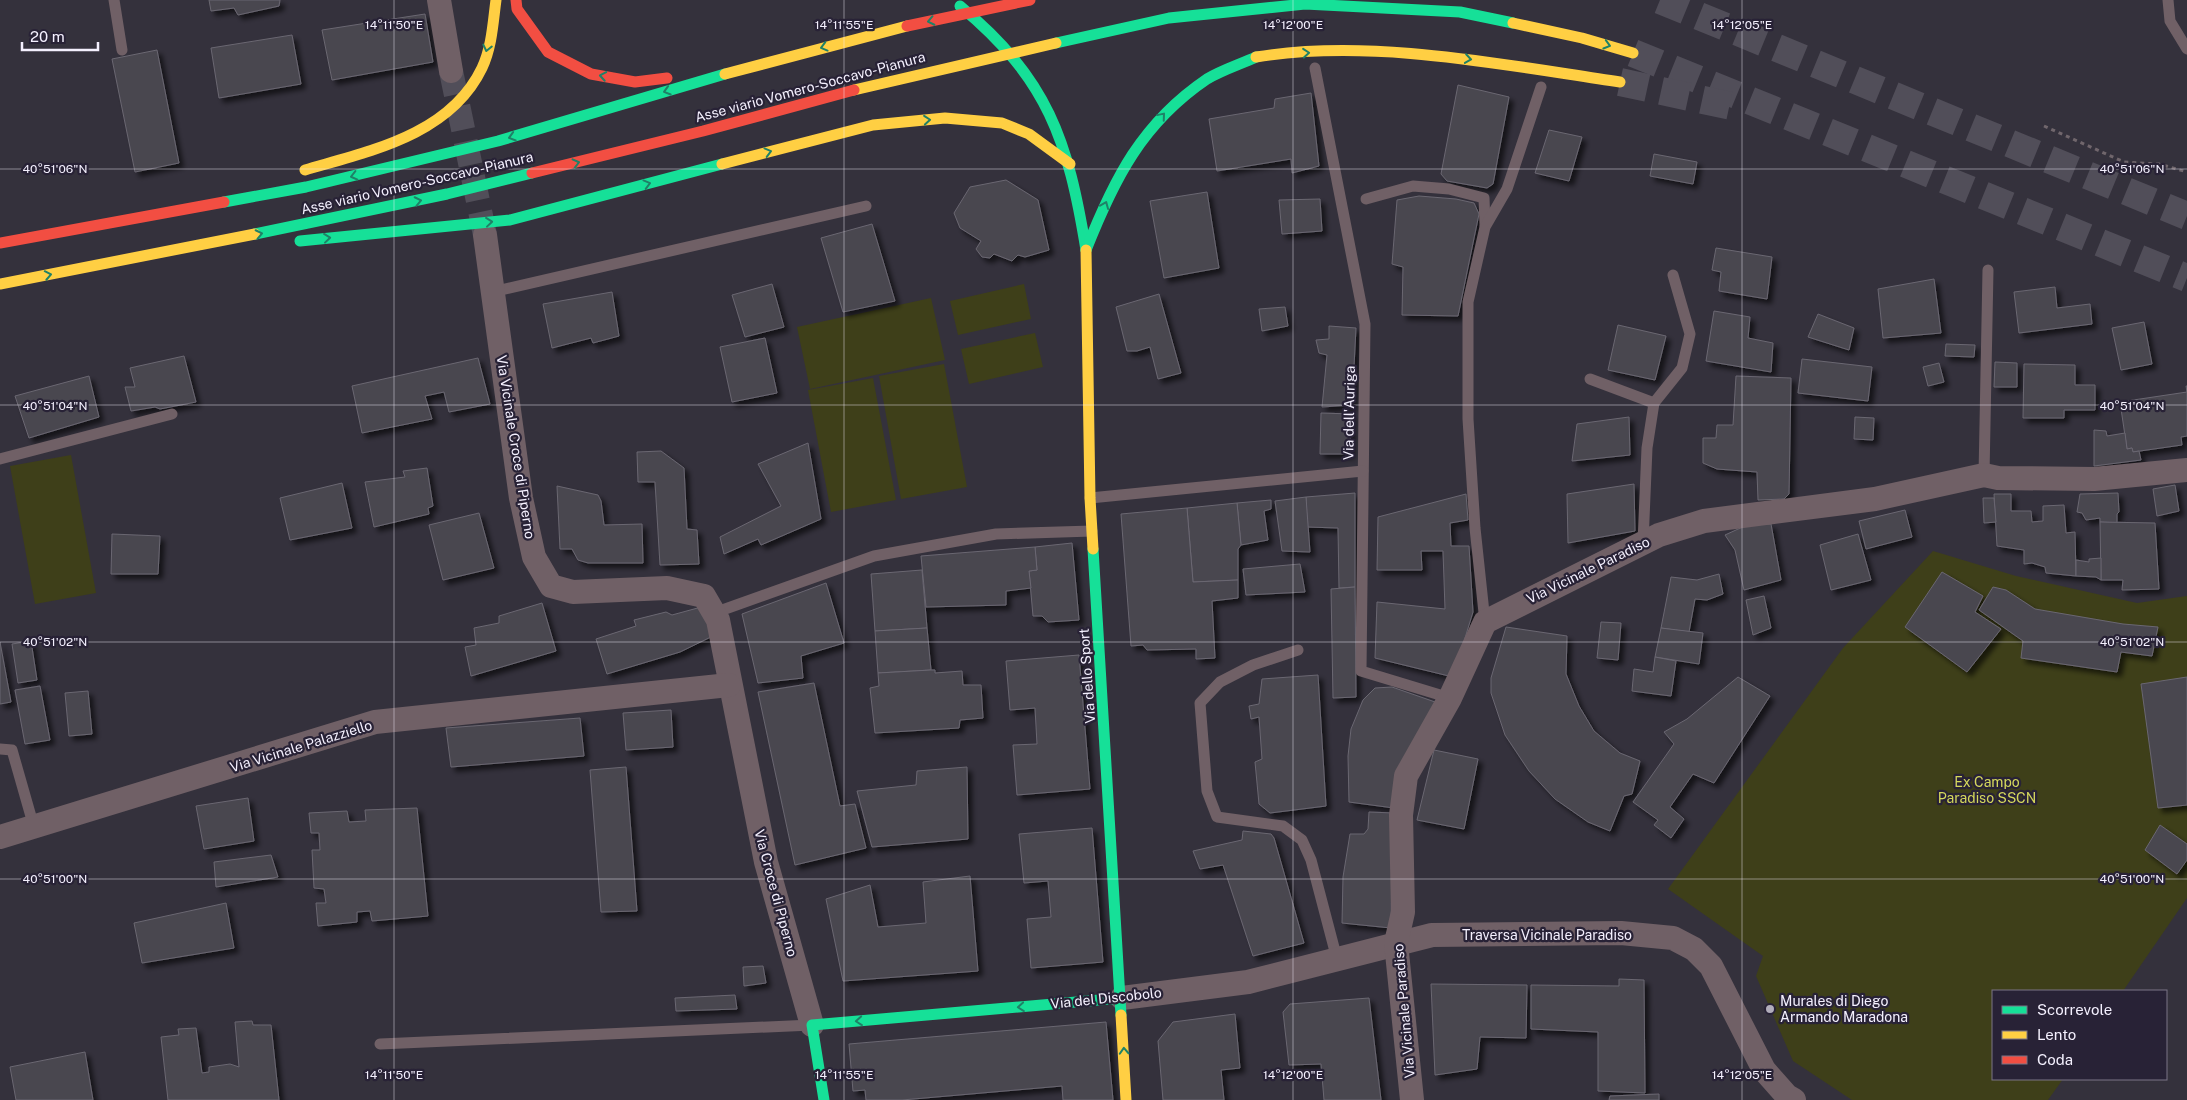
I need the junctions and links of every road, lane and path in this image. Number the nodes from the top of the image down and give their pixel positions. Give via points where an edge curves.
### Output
1 (114, 0) edge
2 (439, 0) edge
3 (496, 0) edge
4 (516, 0) edge
5 (952, 0) edge
6 (1030, 0) edge
7 (2168, 0) edge
8 (2187, 49) edge
9 (122, 50) dead end
10 (1633, 53) tunnel mouth
11 (1315, 68) dead end
12 (738, 70) junction
13 (451, 71) tunnel mouth
14 (1620, 82) tunnel mouth
15 (1540, 87) dead end
16 (2044, 126) dead end
17 (1070, 164) junction
18 (2187, 172) edge
19 (290, 175) dead end
20 (272, 181) dead end
21 (1366, 199) dead end
22 (866, 206) dead end
23 (182, 209) junction
24 (1485, 227) junction
25 (485, 235) tunnel mouth
26 (284, 242) dead end
27 (0, 243) edge
28 (265, 244) dead end
29 (1086, 250) junction
30 (157, 255) junction
31 (1988, 270) dead end
32 (1672, 275) dead end
33 (0, 284) edge
34 (492, 292) junction
35 (1590, 379) dead end
36 (1654, 403) junction
37 (172, 414) dead end
38 (0, 459) edge
39 (2187, 470) edge
40 (1363, 471) junction
41 (1984, 475) junction
42 (1090, 498) junction
43 (1092, 531) junction
44 (1643, 543) junction
45 (714, 613) junction
46 (1485, 622) junction
47 (1298, 650) dead end
48 (729, 685) junction
49 (1450, 698) junction
50 (0, 749) edge
51 (34, 827) junction
52 (0, 837) edge
53 (1396, 943) junction
54 (1337, 959) junction
55 (1122, 998) junction
56 (812, 1025) junction
57 (380, 1044) dead end
58 (824, 1100) edge
59 (1126, 1100) edge
60 (1412, 1100) edge
61 (1794, 1100) edge

1 - 9 lane
2 - 13 street
3 -> 19 main road via 482,68 459,102 432,124 402,140
12 -> 4 main road via 635,82 591,74 548,52 517,9
5 - 17 main road via 989,29 1024,70 1052,116
6 -> 12 main road, Asse viario Vomero-Soccavo-Pianura via 871,34
7 - 8 lane via 2170,21
30 -> 10 main road, Asse viario Vomero-Soccavo-Pianura via 447,194 896,79 1169,18 1305,4 1460,12 1582,38
11 - 40 lane, Via dell'Auriga via 1365,324
12 -> 23 main road, Asse viario Vomero-Soccavo-Pianura via 498,141 306,187
29 -> 14 main road via 1108,195 1132,154 1166,110 1209,78 1258,57 1328,50 1453,57
15 - 24 lane via 1506,189
16 - 18 path via 2124,162 2159,164
26 -> 17 main road via 510,220 874,125 945,118 1002,123 1029,134
17 - 29 main road
20 - 23 main road
21 - 24 lane via 1413,186 1449,188 1484,198
22 - 34 lane
23 - 27 main road, Asse viario Vomero-Soccavo-Pianura
24 - 46 lane via 1468,302 1468,419 1474,528
25 - 34 street, Via Vicinale Croce di Piperno
28 - 30 main road
29 - 42 main road, Via dello Sport
33 -> 30 main road, Asse viario Vomero-Soccavo-Pianura
31 - 41 lane
32 - 36 lane via 1690,334 1682,368
34 - 45 street, Via Vicinale Croce di Piperno via 521,498 534,558 551,586 573,592 667,588 704,596
35 - 36 lane
36 - 44 lane via 1647,448
37 - 38 lane
39 - 41 street, Via Vicinale Paradiso via 2094,480
40 - 42 lane
40 - 49 lane, Via dell'Auriga via 1361,671
41 - 44 street, Via Vicinale Paradiso via 1875,499 1704,521
42 - 43 main road, Via dello Sport
43 - 45 lane via 996,534 874,556
43 - 55 main road, Via dello Sport
44 - 46 street, Via Vicinale Paradiso
45 - 48 street, Via Vicinale Croce di Piperno
46 - 49 street, Via Vicinale Paradiso
47 - 54 lane via 1253,665 1220,682 1200,703 1207,791 1217,817 1283,826 1302,840 1312,860
48 - 51 street, Via Vicinale Palazziello via 375,722
48 - 56 street, Via Croce di Piperno via 766,862
49 - 53 street, Via Vicinale Paradiso via 1406,776 1401,815 1403,912
50 - 51 lane via 12,750
51 - 52 street, Via Vicinale Palazziello
53 - 54 street, Via del Discobolo
53 - 60 street, Via Vicinale Paradiso
53 - 61 street, Traversa Vicinale Paradiso via 1432,935 1621,933 1672,938 1694,948 1711,966 1764,1070
54 - 55 street, Via del Discobolo via 1248,982
55 -> 56 main road, Via del Discobolo
59 -> 55 main road, Via dello Sport
56 - 57 lane
56 - 58 main road, Via Croce di Piperno

